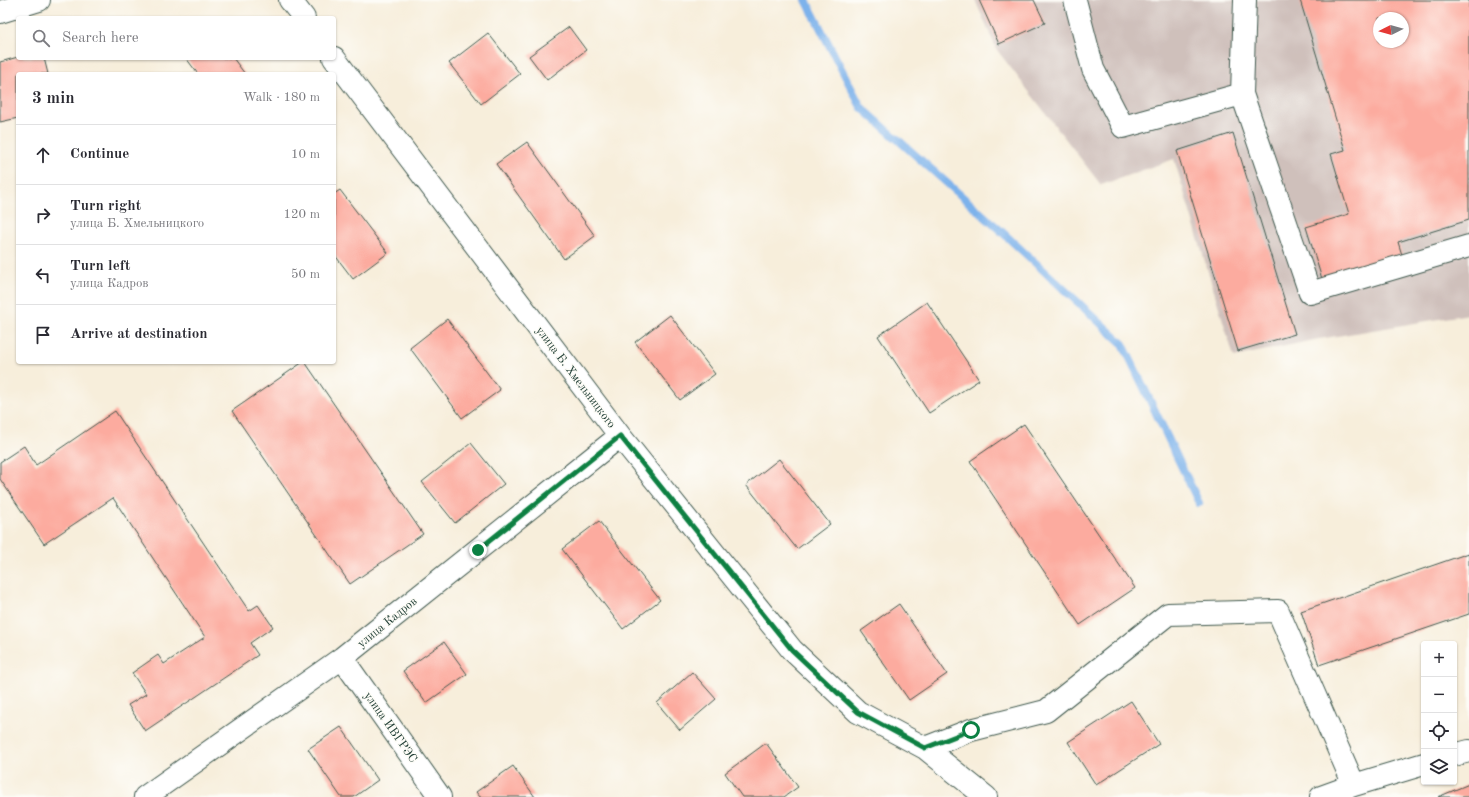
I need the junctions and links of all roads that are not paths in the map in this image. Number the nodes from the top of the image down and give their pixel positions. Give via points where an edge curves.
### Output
1 (39, 0) edge
2 (290, 0) edge
3 (1075, 0) edge
4 (1245, 0) edge
5 (0, 12) edge
6 (302, 16) edge
7 (336, 60) edge
8 (1242, 94) junction
9 (1469, 246) edge
10 (620, 436) junction
11 (342, 658) junction
12 (925, 748) junction
13 (1469, 751) edge
14 (1457, 755) edge
15 (1421, 765) edge
16 (1354, 785) junction
17 (145, 797) edge
18 (440, 797) edge
19 (986, 797) edge
20 (1321, 797) edge

1 - 5 street
2 - 6 street
3 - 8 street via 1093,69 1123,127
4 - 8 street
7 - 10 street, улица Б. Хмельницкого
8 - 9 street via 1310,293
10 - 11 street, улица Кадров
10 - 12 street, улица Б. Хмельницкого via 792,650 858,712
11 - 17 street, улица Кадров
11 - 18 street, улица ИВГРЭС
12 - 16 street via 971,730 1046,711 1168,614 1278,611
12 - 19 street, улица Б. Хмельницкого
13 - 14 street
15 - 16 street
16 - 20 street

